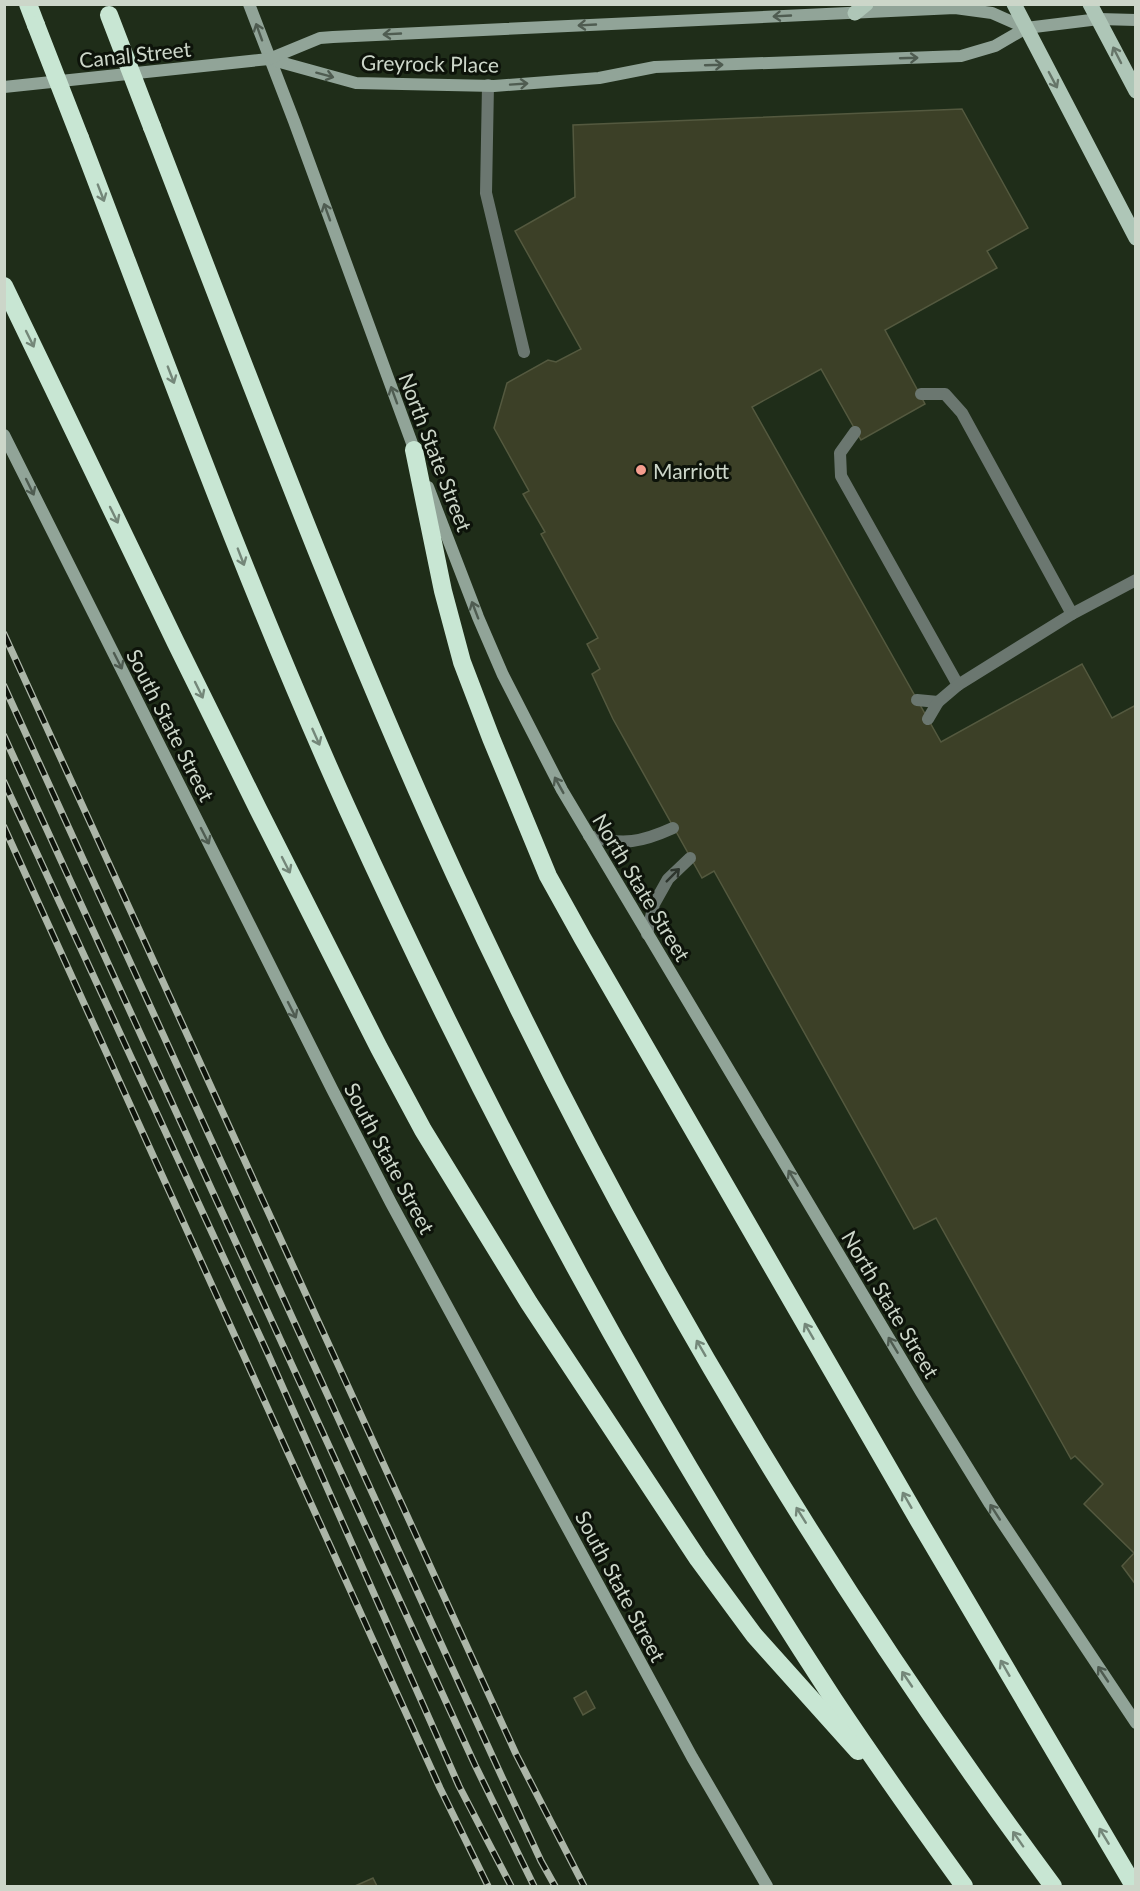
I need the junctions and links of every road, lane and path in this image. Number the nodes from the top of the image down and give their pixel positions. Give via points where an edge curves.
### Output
1 (28, 4) edge
2 (249, 4) edge
3 (1014, 4) edge
4 (1090, 4) edge
5 (860, 9) edge
6 (107, 10) edge
7 (1099, 19) junction
8 (1136, 20) edge
9 (1026, 28) junction
10 (269, 59) junction
11 (488, 85) junction
12 (4, 87) edge
13 (1136, 91) edge
14 (1136, 238) edge
15 (4, 286) edge
16 (524, 352) dead end
17 (921, 394) dead end
18 (855, 432) dead end
19 (4, 435) edge
20 (414, 450) junction
21 (1136, 580) edge
22 (1072, 614) junction
23 (958, 686) junction
24 (917, 700) dead end
25 (938, 702) junction
26 (928, 719) dead end
27 (674, 828) dead end
28 (589, 836) junction
29 (690, 858) dead end
30 (647, 934) junction
31 (1136, 1723) edge
32 (909, 1809) junction
33 (767, 1887) edge
34 (964, 1887) edge
35 (1053, 1887) edge
36 (1134, 1887) edge

1 -> 32 highway, bridge via 246,571 346,806 454,1037 573,1265 700,1485 829,1692
10 -> 2 main road, North State Street
3 - 9 main road
4 - 7 main road
5 - 9 main road, Greyrock Place via 956,8 992,13
5 -> 10 main road, Greyrock Place via 320,38
35 -> 6 highway, bridge via 888,1651 813,1534 689,1328 569,1107 457,878 359,657
7 - 8 main road, Greyrock Place
7 - 9 main road, Greyrock Place
13 -> 7 main road
11 -> 9 main road, Greyrock Place via 599,78 655,68 961,56 995,46
9 -> 14 main road
10 -> 11 main road, Greyrock Place via 356,83
10 - 12 main road, Canal Street
20 -> 10 main road, North State Street
11 - 16 lane via 486,193
15 -> 32 highway via 176,643 423,1130 529,1303 698,1560 754,1635
17 - 22 lane via 945,394 962,413
18 - 23 lane via 840,453 841,476
19 -> 33 main road, South State Street via 385,1193 681,1737
28 -> 20 main road, North State Street via 502,675
36 -> 20 highway via 548,876 462,662
21 - 22 lane
22 - 23 lane
23 - 25 lane
24 - 25 lane
25 - 26 lane
27 - 28 lane via 631,842
28 - 30 main road, North State Street
30 -> 29 lane via 654,904 668,879
31 -> 30 main road, North State Street via 990,1504
32 - 34 highway

